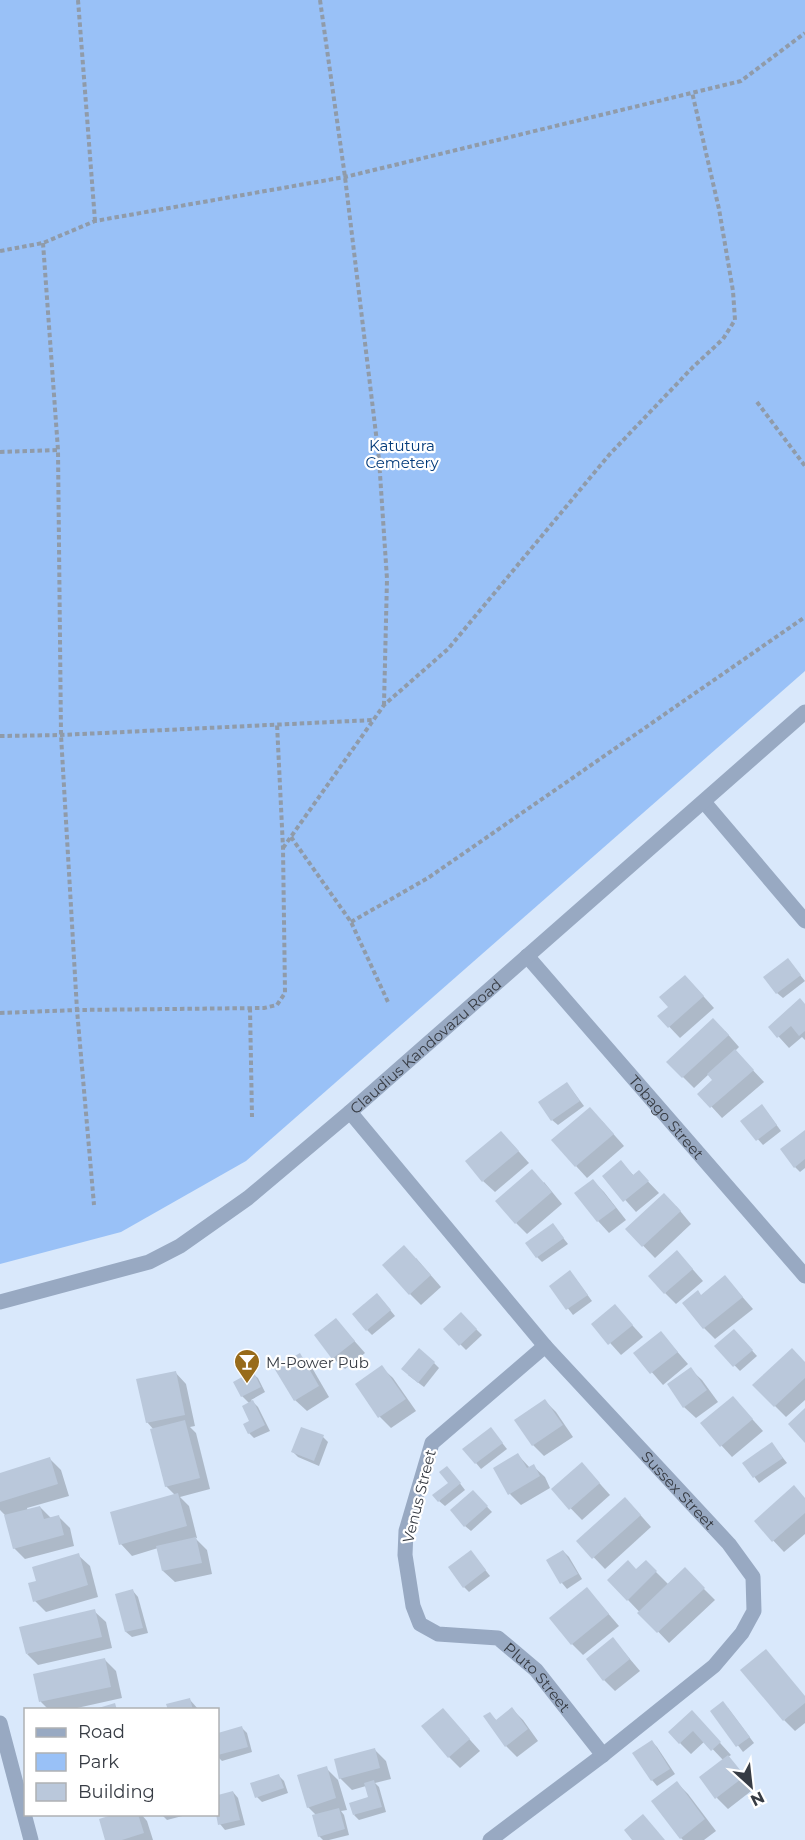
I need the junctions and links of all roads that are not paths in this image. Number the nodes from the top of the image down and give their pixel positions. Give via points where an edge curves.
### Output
1 (805, 712) edge
2 (704, 802) junction
3 (805, 921) edge
4 (527, 956) junction
5 (350, 1112) junction
6 (805, 1276) edge
7 (0, 1302) edge
8 (545, 1346) junction
9 (420, 1624) joint
10 (0, 1723) edge
11 (603, 1755) junction
12 (24, 1814) edge
13 (25, 1816) edge
14 (31, 1840) edge
15 (490, 1840) edge

1 - 2 street, Claudius Kandovazu Road
2 - 3 street
2 - 4 street, Claudius Kandovazu Road
4 - 5 street, Claudius Kandovazu Road
4 - 6 street, Tobago Street
5 - 7 street, Claudius Kandovazu Road via 248,1198 180,1246 149,1262
5 - 8 street, Sussex Street
8 - 9 street, Venus Street via 432,1443 406,1531 405,1555 413,1606
8 - 11 street, Sussex Street via 729,1544 753,1577 754,1611 742,1633 714,1666
9 - 11 street, Pluto Street via 438,1634 498,1638 536,1670
10 - 12 street
11 - 15 street, Sussex Street
13 - 14 street

